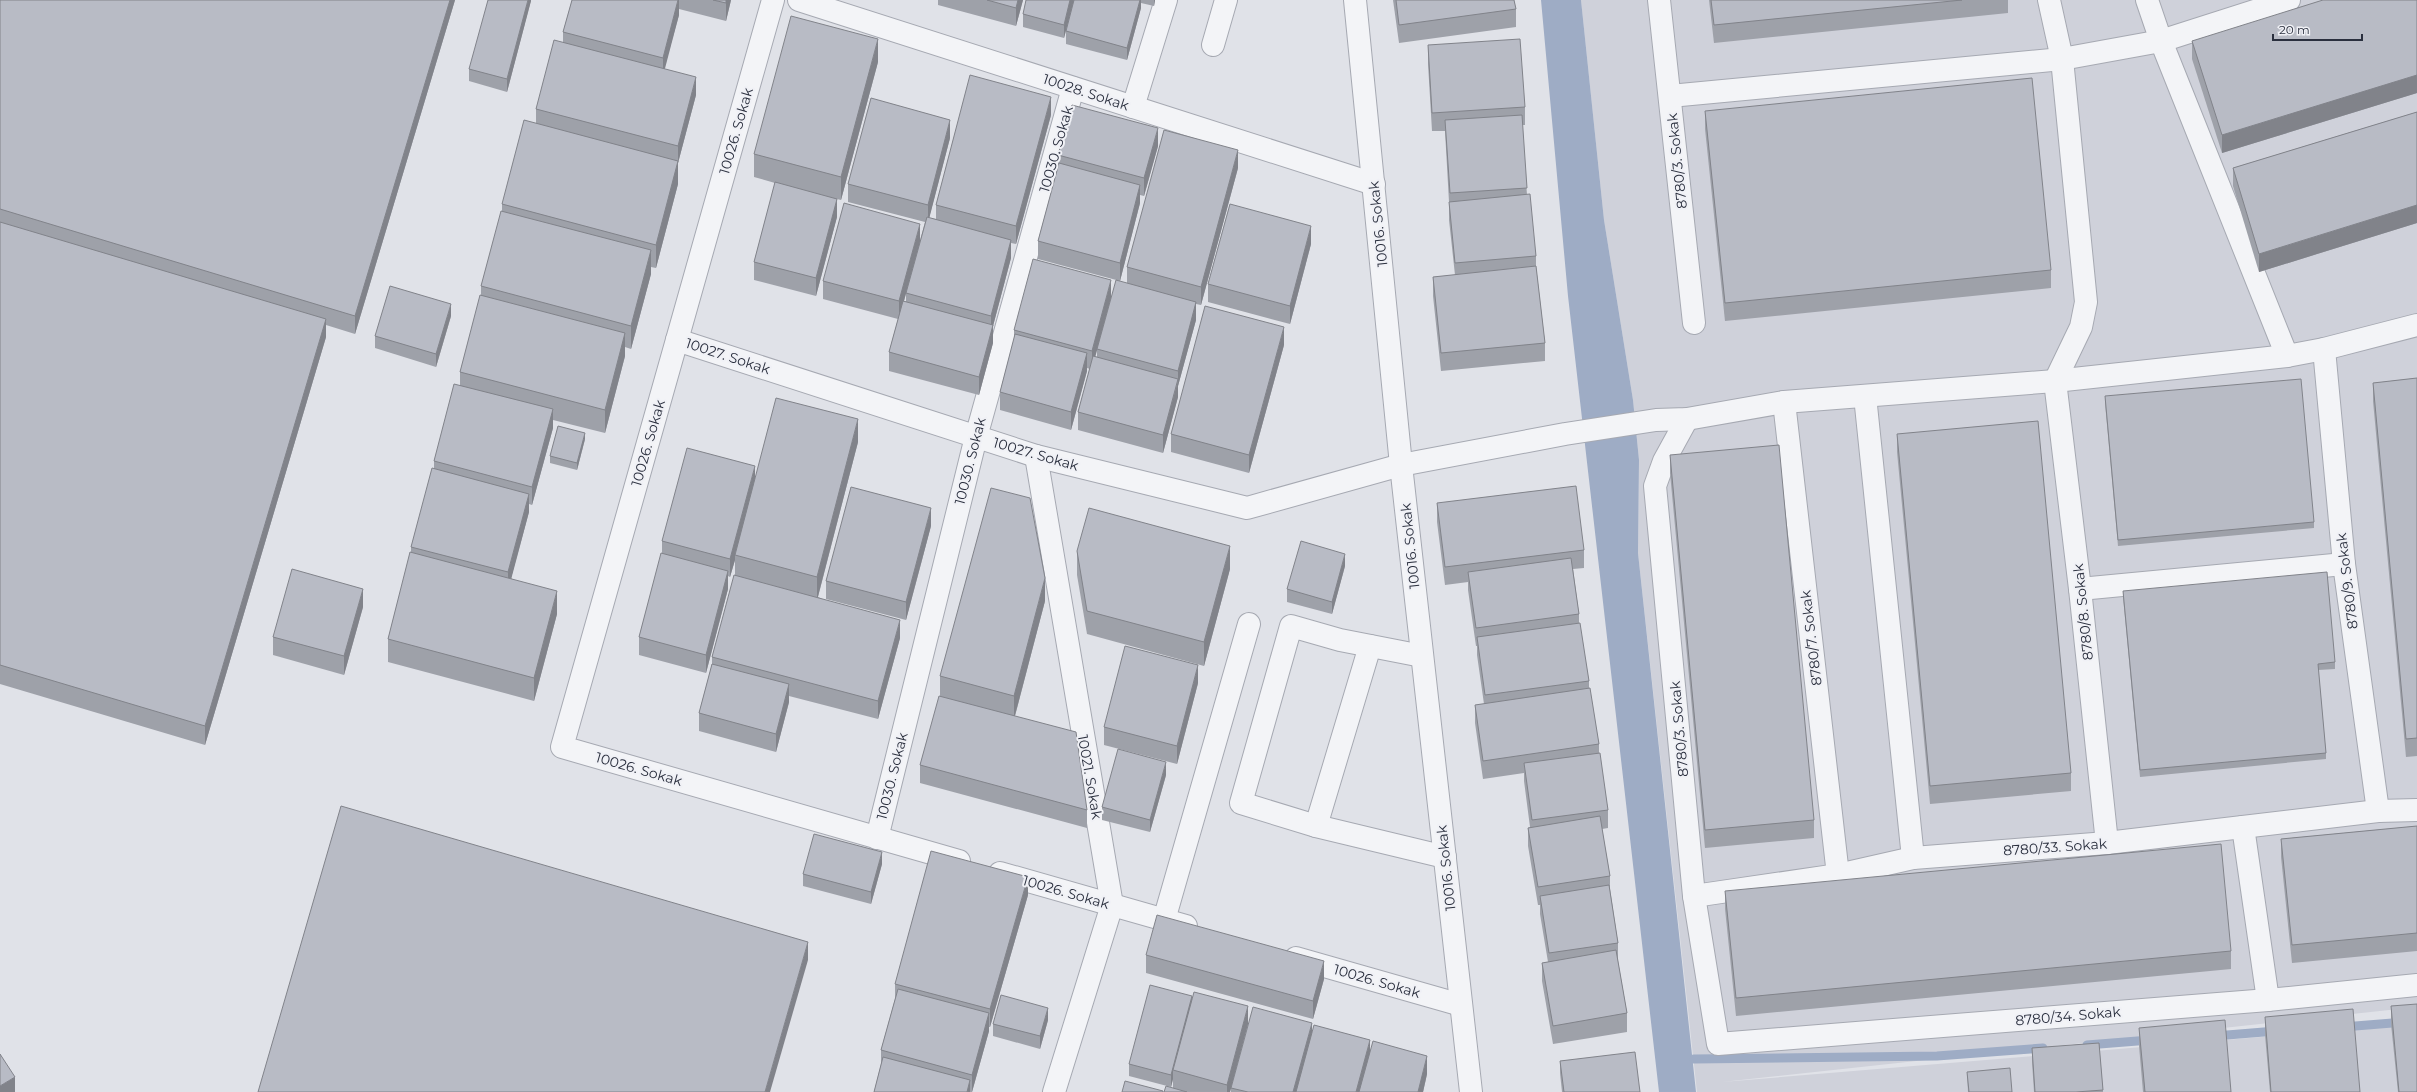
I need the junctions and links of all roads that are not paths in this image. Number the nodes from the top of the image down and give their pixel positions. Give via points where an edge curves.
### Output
1 (773, 0) edge
2 (799, 0) edge
3 (1166, 0) edge
4 (1226, 0) edge
5 (1355, 0) edge
6 (1658, 0) edge
7 (2049, 0) edge
8 (2148, 0) edge
9 (2289, 0) edge
10 (2161, 41) junction
11 (1213, 45) dead end
12 (2062, 59) junction
13 (1073, 88) junction
14 (1670, 96) junction
15 (1133, 107) junction
16 (2238, 170) edge
17 (2216, 176) junction
18 (1374, 184) junction
19 (1694, 323) dead end
20 (2417, 325) edge
21 (678, 340) junction
22 (2324, 349) junction
23 (2287, 356) junction
24 (2055, 381) junction
25 (1865, 396) junction
26 (1784, 402) junction
27 (1687, 419) junction
28 (976, 436) junction
29 (1036, 456) junction
30 (1401, 465) junction
31 (2344, 564) junction
32 (2080, 588) junction
33 (1249, 624) dead end
34 (1370, 646) junction
35 (1422, 656) junction
36 (2417, 810) edge
37 (2378, 811) junction
38 (1316, 826) junction
39 (2243, 827) junction
40 (877, 838) junction
41 (2107, 843) junction
42 (1444, 857) junction
43 (1913, 858) junction
44 (1838, 875) junction
45 (1694, 896) junction
46 (1112, 905) junction
47 (1164, 920) junction
48 (1202, 931) edge
49 (1279, 953) edge
50 (2417, 984) edge
51 (2268, 1000) junction
52 (1462, 1006) junction
53 (1718, 1044) joint
54 (1054, 1092) edge
55 (1471, 1092) edge

1 - 21 street, 10026. Sokak
2 - 13 street, 10028. Sokak
3 - 15 street
4 - 11 street
5 - 18 street, 10016. Sokak
6 - 14 street, 8780/3. Sokak
7 - 12 street
8 - 10 street
9 - 10 street
10 - 12 street
10 - 17 street
12 - 14 street
12 - 24 street via 2086,302 2081,327
13 - 15 street, 10028. Sokak
13 - 28 street, 10030. Sokak
14 - 19 street, 8780/3. Sokak
15 - 18 street, 10028. Sokak
16 - 17 street
17 - 23 street
18 - 30 street, 10016. Sokak
20 - 22 street, 10027. Sokak
21 - 28 street, 10027. Sokak
21 - 40 street, 10026. Sokak via 562,747
22 - 23 street, 10027. Sokak
22 - 31 street, 8780/9. Sokak
23 - 24 street, 10027. Sokak
24 - 25 street, 10027. Sokak
24 - 32 street, 8780/8. Sokak
25 - 26 street, 10027. Sokak
25 - 43 street
26 - 27 street, 10027. Sokak
26 - 44 street, 8780/7. Sokak
27 - 30 street, 10027. Sokak via 1656,420 1565,434
27 - 45 street, 8780/3. Sokak via 1664,461 1655,486
28 - 29 street, 10027. Sokak
28 - 40 street, 10030. Sokak
29 - 30 street, 10027. Sokak via 1246,508
29 - 46 street, 10021. Sokak
30 - 35 street, 10016. Sokak
31 - 32 street
31 - 37 street, 8780/9. Sokak
32 - 41 street, 8780/8. Sokak
33 - 47 street
34 - 35 street
34 - 38 street
34 - 38 street via 1291,626 1241,803
35 - 42 street, 10016. Sokak
36 - 37 street, 8780/33. Sokak
37 - 39 street, 8780/33. Sokak
38 - 42 street
39 - 41 street, 8780/33. Sokak
39 - 51 street
40 - 46 street, 10026. Sokak
41 - 43 street, 8780/33. Sokak
42 - 52 street, 10016. Sokak
43 - 44 street, 8780/33. Sokak
44 - 45 street, 8780/33. Sokak
45 - 53 street, 8780/3. Sokak
46 - 47 street, 10026. Sokak
46 - 54 street, 10021. Sokak
47 - 48 street, 10026. Sokak
49 - 52 street, 10026. Sokak
50 - 51 street, 8780/34. Sokak
51 - 53 street, 8780/34. Sokak
52 - 55 street, 10016. Sokak

